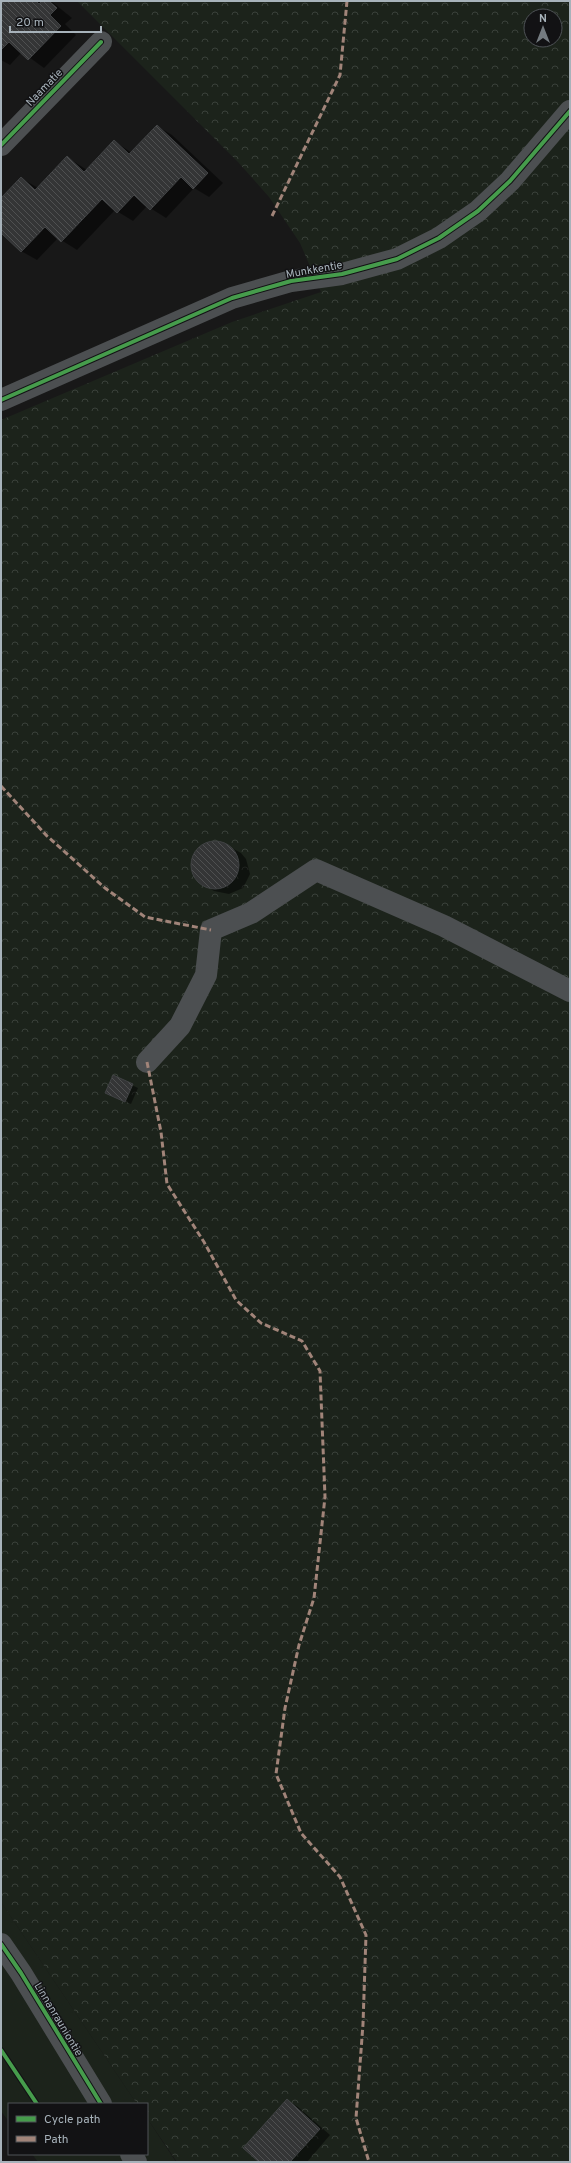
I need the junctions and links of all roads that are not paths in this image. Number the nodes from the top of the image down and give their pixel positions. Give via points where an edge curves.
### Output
1 (101, 42) dead end
2 (570, 111) edge
3 (1, 145) edge
4 (1, 400) edge
5 (570, 991) edge
6 (147, 1062) dead end
7 (1, 1944) edge
8 (100, 2103) edge

1 - 3 street, Naamatie
2 - 4 street, Munkkentie via 510,181 478,211 439,238 397,259 342,274 291,281 232,298
5 - 6 street via 444,926 316,870 251,913 211,930 206,975 180,1026
7 - 8 street, Linnanrauniontie

